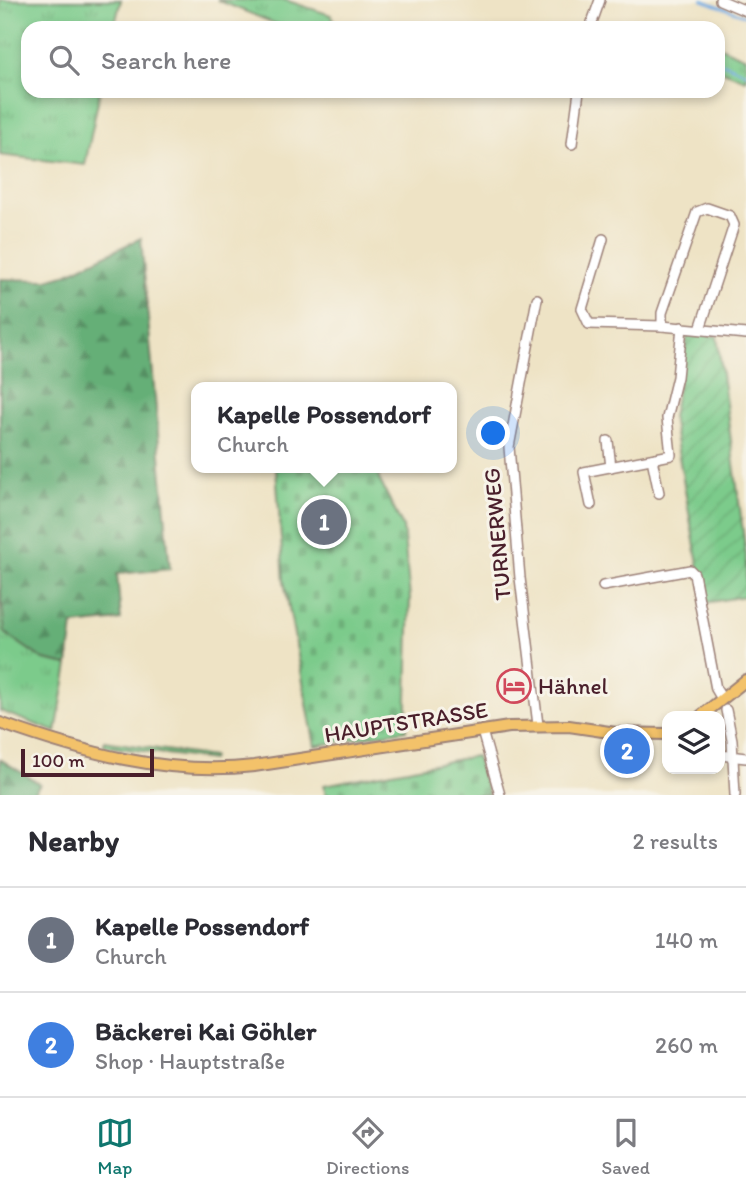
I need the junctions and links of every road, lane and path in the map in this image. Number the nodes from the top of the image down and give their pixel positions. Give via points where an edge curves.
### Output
1 (600, 0) edge
2 (720, 0) edge
3 (746, 11) edge
4 (592, 21) edge
5 (578, 98) edge
6 (572, 144) dead end
7 (603, 239) dead end
8 (537, 299) dead end
9 (662, 326) junction
10 (682, 327) junction
11 (700, 329) junction
12 (746, 334) edge
13 (608, 441) dead end
14 (652, 459) junction
15 (611, 467) junction
16 (659, 494) dead end
17 (591, 505) dead end
18 (603, 586) dead end
19 (746, 680) edge
20 (724, 704) junction
21 (711, 711) edge
22 (0, 723) edge
23 (538, 725) junction
24 (482, 731) junction
25 (662, 734) edge
26 (725, 756) edge
27 (732, 757) junction
28 (746, 758) edge
29 (500, 795) edge
30 (735, 795) edge

1 - 4 street
2 - 3 street
5 - 6 street
7 - 9 street via 582,309 584,317 589,324
8 - 23 street, TURNERWEG via 509,447
9 - 10 street
9 - 11 street via 662,313 696,212 707,208 730,216 734,225
10 - 11 street
10 - 14 street via 667,418 671,455
11 - 12 street
13 - 15 street
14 - 15 street
14 - 16 street
15 - 17 street via 584,472
18 - 20 street via 690,570 716,689
19 - 20 main road
20 - 21 main road
20 - 27 street
22 - 24 main road, HAUPTSTRASSE via 69,748 193,768 254,766
23 - 24 main road, HAUPTSTRASSE
23 - 25 main road, HAUPTSTRASSE
24 - 29 street
26 - 27 street
27 - 28 street
27 - 30 street

